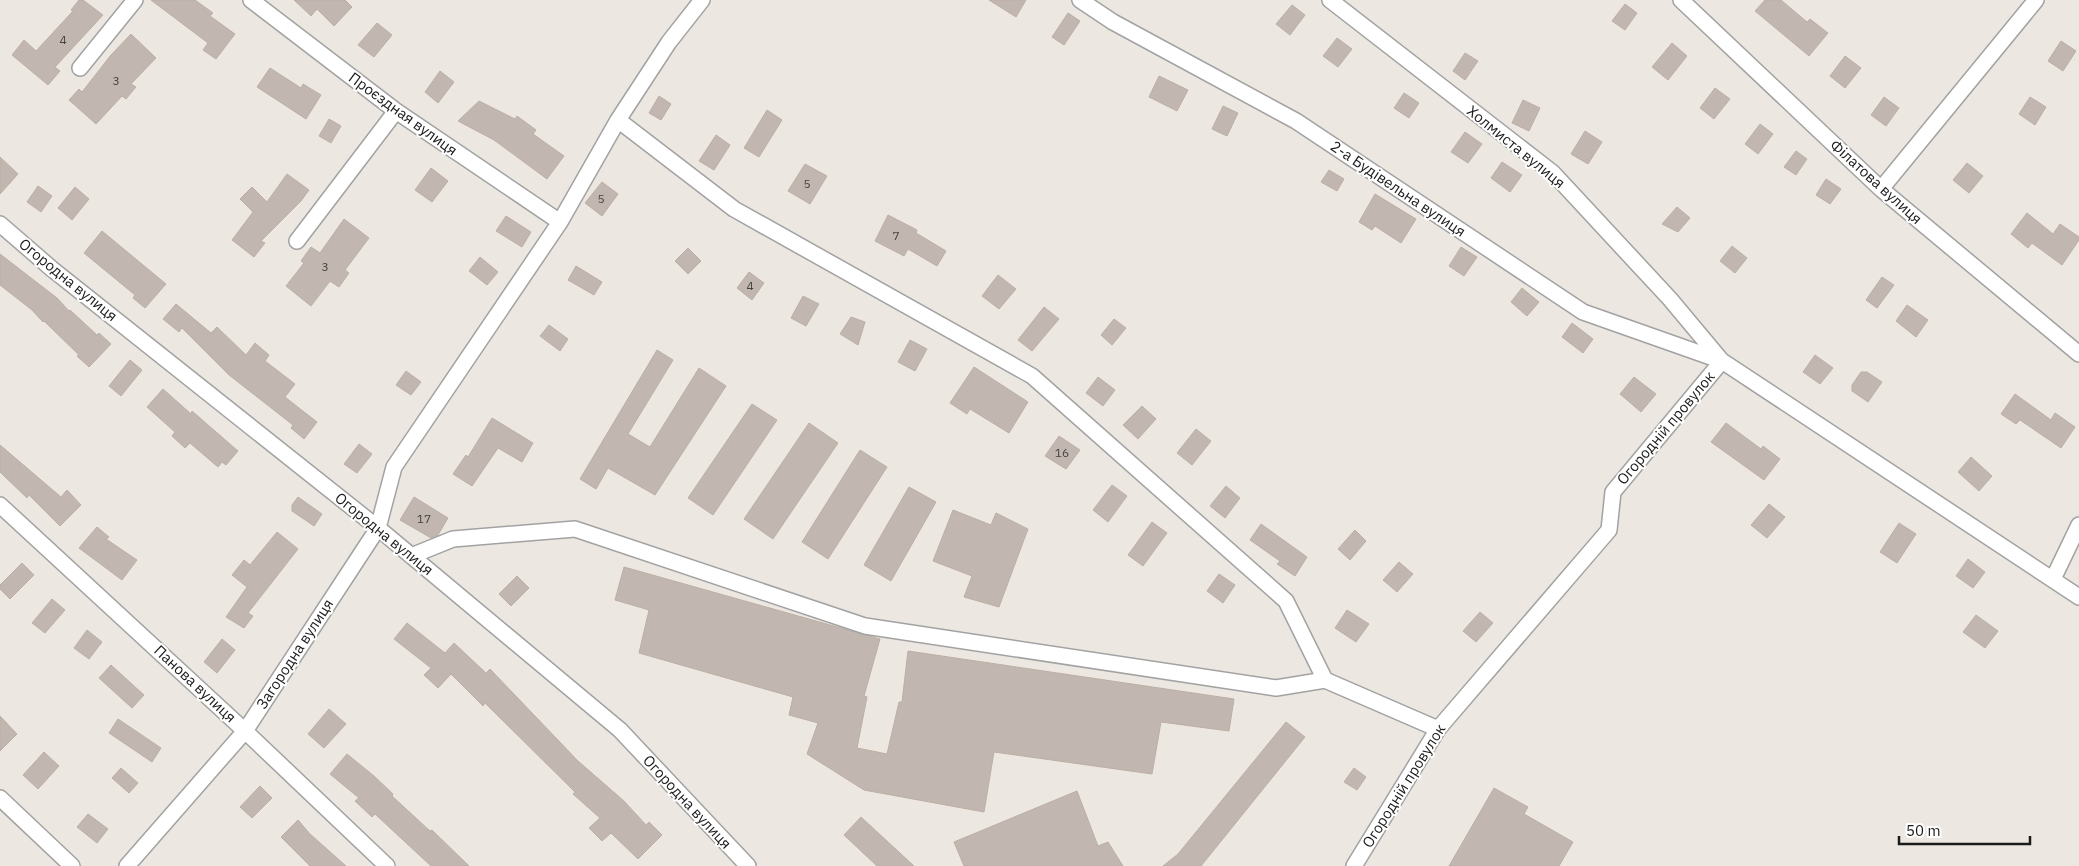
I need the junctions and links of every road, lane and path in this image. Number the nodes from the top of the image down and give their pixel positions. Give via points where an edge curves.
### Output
1 (135, 0) edge
2 (251, 0) edge
3 (702, 0) edge
4 (1080, 0) edge
5 (1330, 0) edge
6 (1681, 0) edge
7 (2036, 0) edge
8 (80, 68) dead end
9 (396, 111) junction
10 (618, 120) junction
11 (1881, 189) junction
12 (560, 222) junction
13 (0, 224) edge
14 (298, 241) dead end
15 (2079, 354) edge
16 (1722, 361) junction
17 (0, 505) edge
18 (2079, 525) edge
19 (378, 528) junction
20 (411, 556) junction
21 (2053, 579) junction
22 (2079, 597) edge
23 (1326, 680) junction
24 (1438, 729) junction
25 (245, 731) junction
26 (0, 798) edge
27 (72, 866) edge
28 (127, 866) edge
29 (387, 866) edge
30 (748, 866) edge
31 (1354, 866) edge

1 - 8 street
2 - 9 street, Проєздная вулиця
3 - 10 street, Загородна вулиця via 669,42
4 - 16 street, 2-а Будівельна вулиця via 1113,22 1296,121 1582,312
5 - 16 street, Холмиста вулиця via 1553,173 1670,299
6 - 11 street, Філатова вулиця
7 - 11 street
9 - 12 street, Проєздная вулиця
9 - 14 street
10 - 12 street, Загородна вулиця
10 - 23 street via 734,209 1032,376 1286,601
11 - 15 street, Філатова вулиця
12 - 19 street, Загородна вулиця via 394,467
13 - 19 street, Огородна вулиця
16 - 21 street, Огородній провулок
16 - 24 street, Огородній провулок via 1613,492 1609,530
17 - 25 street, Панова вулиця
18 - 21 street
19 - 20 street, Огородна вулиця
19 - 25 street, Загородна вулиця
20 - 23 street via 453,539 575,529 865,626 1276,688
20 - 30 street, Огородна вулиця via 620,730
21 - 22 street, Огородній провулок
23 - 24 street
24 - 31 street, Огородній провулок
25 - 28 street, Загородна вулиця
25 - 29 street, Панова вулиця
26 - 27 street

